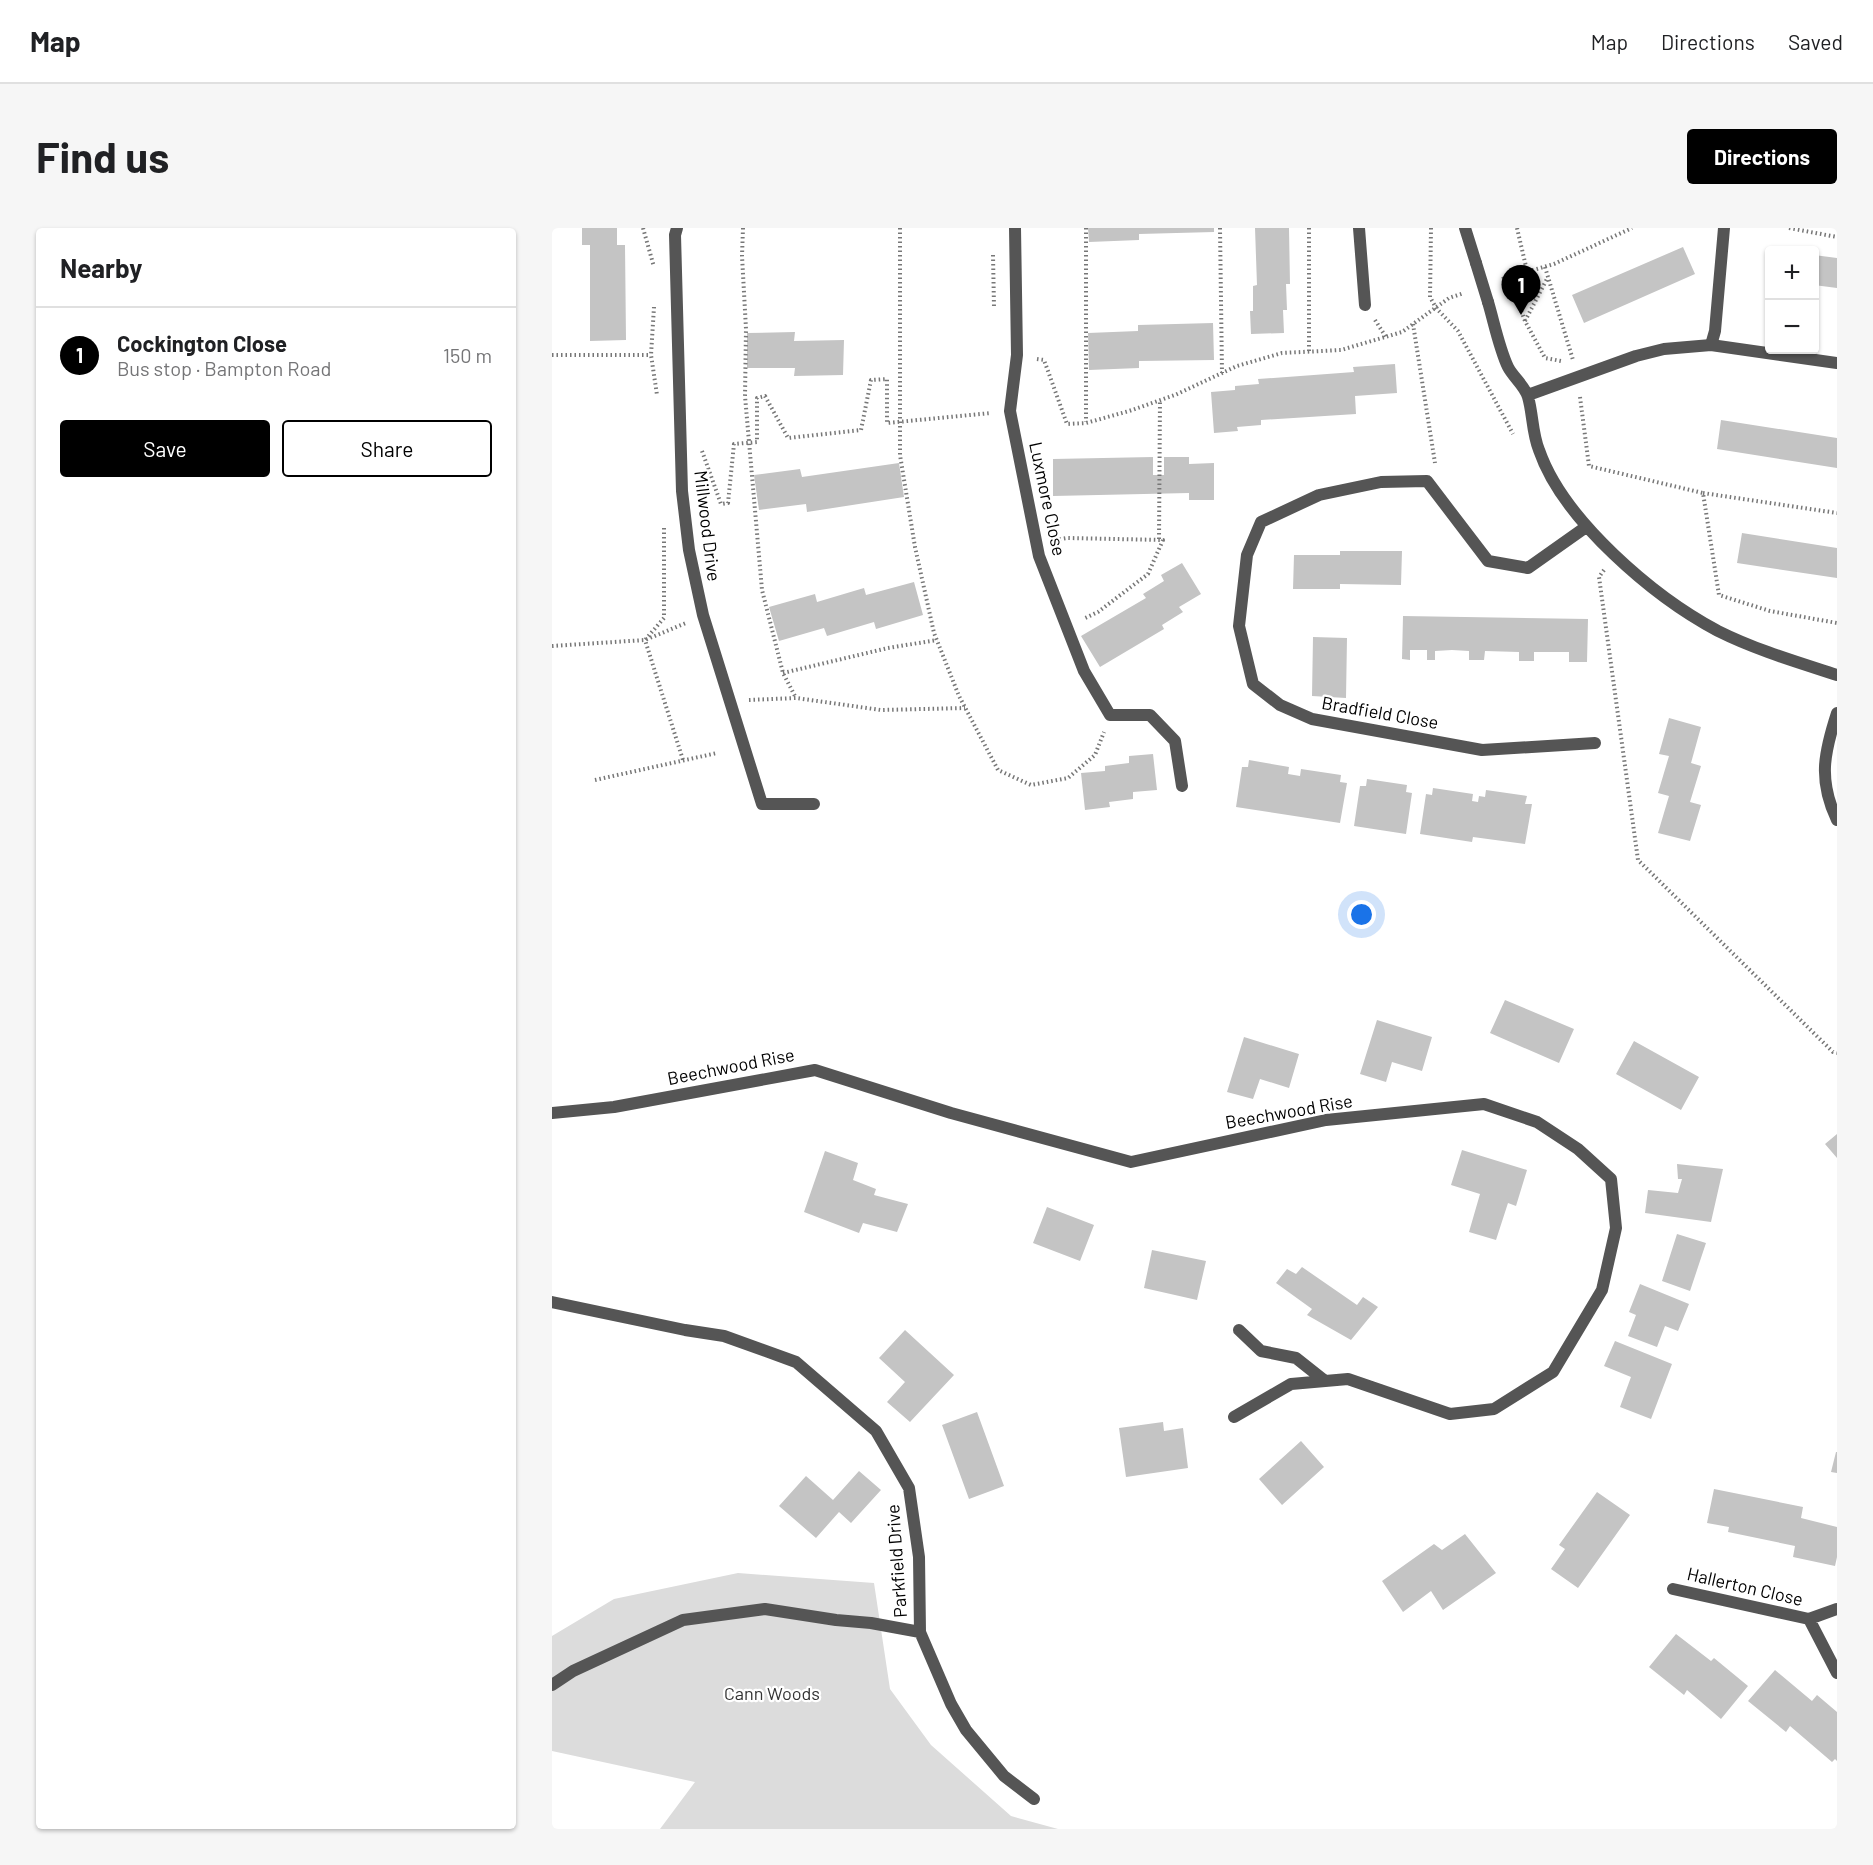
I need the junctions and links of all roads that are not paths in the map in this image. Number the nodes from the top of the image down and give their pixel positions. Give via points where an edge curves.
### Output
1 (677, 228) edge
2 (1015, 228) edge
3 (1359, 228) edge
4 (1465, 228) edge
5 (1724, 228) edge
6 (1365, 305) dead end
7 (1711, 345) junction
8 (1837, 363) edge
9 (1528, 395) junction
10 (1586, 527) junction
11 (1837, 675) edge
12 (1837, 713) edge
13 (1595, 743) dead end
14 (1182, 786) dead end
15 (814, 804) dead end
16 (1837, 820) edge
17 (552, 1113) edge
18 (552, 1302) edge
19 (1239, 1330) dead end
20 (1325, 1381) junction
21 (1234, 1417) dead end
22 (1673, 1589) dead end
23 (1837, 1609) edge
24 (1809, 1619) junction
25 (920, 1632) junction
26 (1837, 1673) edge
27 (552, 1686) edge
28 (1034, 1799) dead end

1 - 15 street, Millwood Drive via 682,491 688,550 703,615 762,804
2 - 14 street, Luxmore Close via 1017,355 1010,411 1039,556 1084,671 1110,715 1150,715 1175,741
3 - 6 street
4 - 9 street, bridge via 1508,367
5 - 7 street
7 - 8 street
7 - 9 street via 1636,356
9 - 10 street via 1539,451 1555,483
10 - 11 street via 1630,570 1717,630
10 - 13 street, Bradfield Close via 1528,568 1488,561 1427,481 1381,482 1319,495 1261,522 1247,555 1239,626 1253,684 1280,705 1312,719 1482,750
12 - 16 street via 1823,775 1828,802
17 - 20 street, Beechwood Rise via 614,1107 814,1070 951,1113 1131,1162 1326,1120 1484,1104 1537,1122 1578,1149 1611,1179 1616,1228 1602,1290 1553,1372 1494,1409 1450,1414 1348,1379
18 - 25 street, Parkfield Drive via 724,1336 796,1362 876,1431 909,1488 919,1557
19 - 20 street via 1261,1351 1296,1358
20 - 21 street, Beechwood Rise via 1291,1384
22 - 24 street, Hallerton Close
23 - 24 street, Hallerton Close
24 - 26 street, Hallerton Close
25 - 27 street via 765,1609 682,1620 573,1671
25 - 28 street, Parkfield Drive via 966,1730 1004,1776

